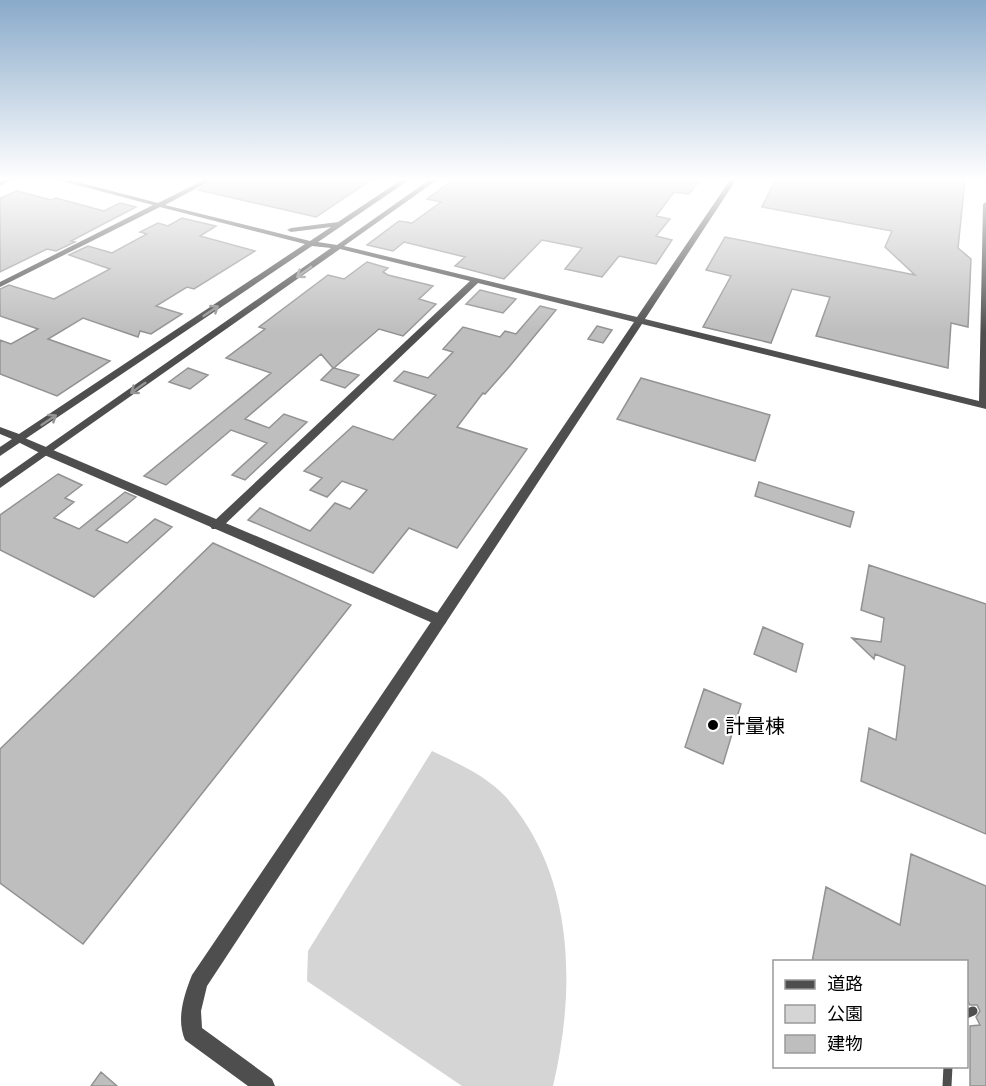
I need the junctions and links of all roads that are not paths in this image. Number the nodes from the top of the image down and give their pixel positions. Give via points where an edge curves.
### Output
1 (108, 231) edge
2 (260, 231) edge
3 (294, 231) edge
4 (330, 231) edge
5 (362, 231) edge
6 (700, 231) edge
7 (986, 231) edge
8 (320, 237) junction
9 (312, 244) junction
10 (339, 247) junction
11 (476, 280) junction
12 (0, 285) edge
13 (642, 321) junction
14 (985, 406) edge
15 (0, 430) edge
16 (20, 439) junction
17 (0, 452) edge
18 (46, 452) junction
19 (0, 484) edge
20 (216, 526) junction
21 (440, 620) junction
22 (948, 1068) edge
23 (265, 1086) edge
24 (947, 1086) edge

1 - 12 street
2 - 9 street
3 - 8 street
4 - 8 street
5 - 10 street
6 - 13 street
7 - 14 street
8 - 9 street
8 - 10 street
9 - 10 street
16 -> 9 street
10 - 11 street
10 -> 18 street
11 - 13 street
11 - 20 street
13 - 14 street
13 - 21 street
15 - 16 street
16 - 17 street
16 - 18 street
18 - 19 street
18 - 20 street
20 - 21 street
21 - 23 street via 199,982 191,1011 192,1033
22 - 24 lane

